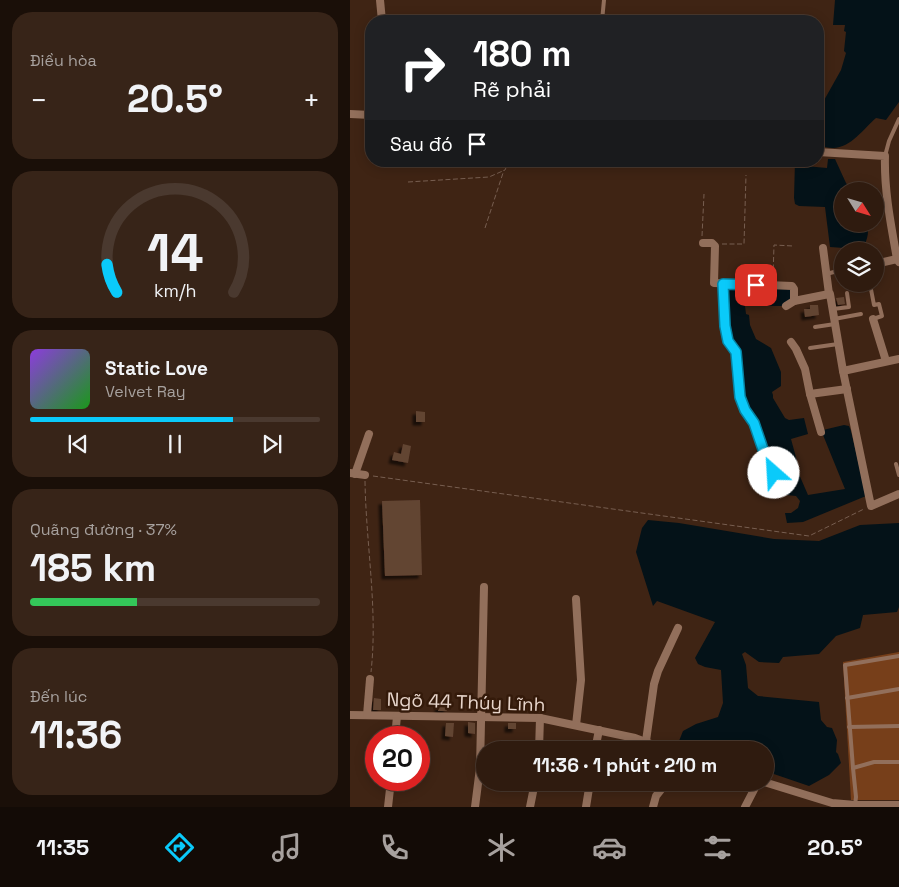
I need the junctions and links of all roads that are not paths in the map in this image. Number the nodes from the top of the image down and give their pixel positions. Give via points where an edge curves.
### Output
1 (380, 0) edge
2 (604, 0) edge
3 (381, 15) edge
4 (603, 15) edge
5 (350, 114) edge
6 (365, 115) edge
7 (899, 119) edge
8 (824, 153) edge
9 (886, 156) junction
10 (703, 244) road end
11 (823, 248) dead end
12 (898, 261) edge
13 (884, 263) edge
14 (834, 272) edge
15 (826, 274) junction
16 (723, 284) junction
17 (872, 292) edge
18 (847, 293) dead end
19 (829, 294) junction
20 (794, 301) junction
21 (786, 306) dead end
22 (833, 309) junction
23 (861, 314) dead end
24 (873, 319) joint
25 (835, 321) junction
26 (815, 327) dead end
27 (791, 342) dead end
28 (838, 344) junction
29 (810, 348) dead end
30 (899, 359) edge
31 (886, 361) junction
32 (843, 371) junction
33 (847, 389) junction
34 (810, 394) junction
35 (821, 432) dead end
36 (369, 434) dead end
37 (896, 464) dead end
38 (352, 474) edge
39 (365, 475) road end
40 (899, 475) edge
41 (783, 488) dead end
42 (899, 494) edge
43 (484, 587) dead end
44 (576, 599) dead end
45 (678, 628) dead end
46 (899, 656) edge
47 (370, 679) road end
48 (899, 689) edge
49 (847, 698) junction
50 (350, 715) edge
51 (367, 715) junction
52 (397, 716) junction
53 (481, 717) junction
54 (540, 718) junction
55 (576, 725) junction
56 (396, 726) edge
57 (899, 726) edge
58 (849, 727) junction
59 (599, 730) junction
60 (539, 741) edge
61 (597, 741) edge
62 (646, 741) joint
63 (899, 762) edge
64 (853, 768) junction
65 (774, 785) edge
66 (390, 791) edge
67 (533, 791) edge
68 (589, 791) edge
69 (660, 791) edge
70 (753, 791) edge
71 (855, 805) junction
72 (899, 805) edge
73 (388, 807) edge
74 (475, 807) edge
75 (530, 807) edge
76 (586, 807) edge
77 (653, 807) edge
78 (745, 807) edge

1 - 3 street
2 - 4 lane
5 - 6 street
7 - 9 lane
8 - 9 street
9 - 12 street via 886,196
10 - 16 street via 715,246 714,283
11 - 15 street
12 - 13 street
14 - 15 lane
15 - 19 street
16 - 20 street via 792,286
16 - 41 lane via 725,326 728,341 736,352 740,397 754,423 766,458
17 - 24 lane via 874,305 879,304 882,316
18 - 22 lane via 849,307
19 - 20 street
19 - 22 street
20 - 21 street
22 - 25 street
23 - 25 lane
24 - 31 street
25 - 26 lane
25 - 28 street
27 - 34 street via 805,369
28 - 29 lane
28 - 32 street
30 - 31 street
31 - 32 street
32 - 33 street
33 - 34 street
33 - 42 street via 871,506
34 - 35 street
36 - 38 street
37 - 40 lane
38 - 39 street
43 - 53 street
44 - 55 street via 581,680
45 - 62 street via 654,684
46 - 49 lane via 845,665
47 - 51 street
48 - 49 lane
49 - 58 lane
50 - 51 street, Ngõ 44 Thúy Lĩnh
51 - 52 street, Ngõ 44 Thúy Lĩnh
52 - 53 street, Ngõ 44 Thúy Lĩnh
52 - 56 street
53 - 54 street, Ngõ 44 Thúy Lĩnh
53 - 74 street
54 - 55 street, Ngõ 44 Thúy Lĩnh
54 - 60 street
55 - 59 street, Ngõ 44 Thúy Lĩnh
57 - 58 lane
58 - 64 lane
59 - 61 street
59 - 62 street, Ngõ 44 Thúy Lĩnh
63 - 64 lane via 874,762
64 - 71 lane
65 - 71 street via 832,803
66 - 73 street
67 - 75 street
68 - 76 street
69 - 77 street
70 - 78 street
71 - 72 street

